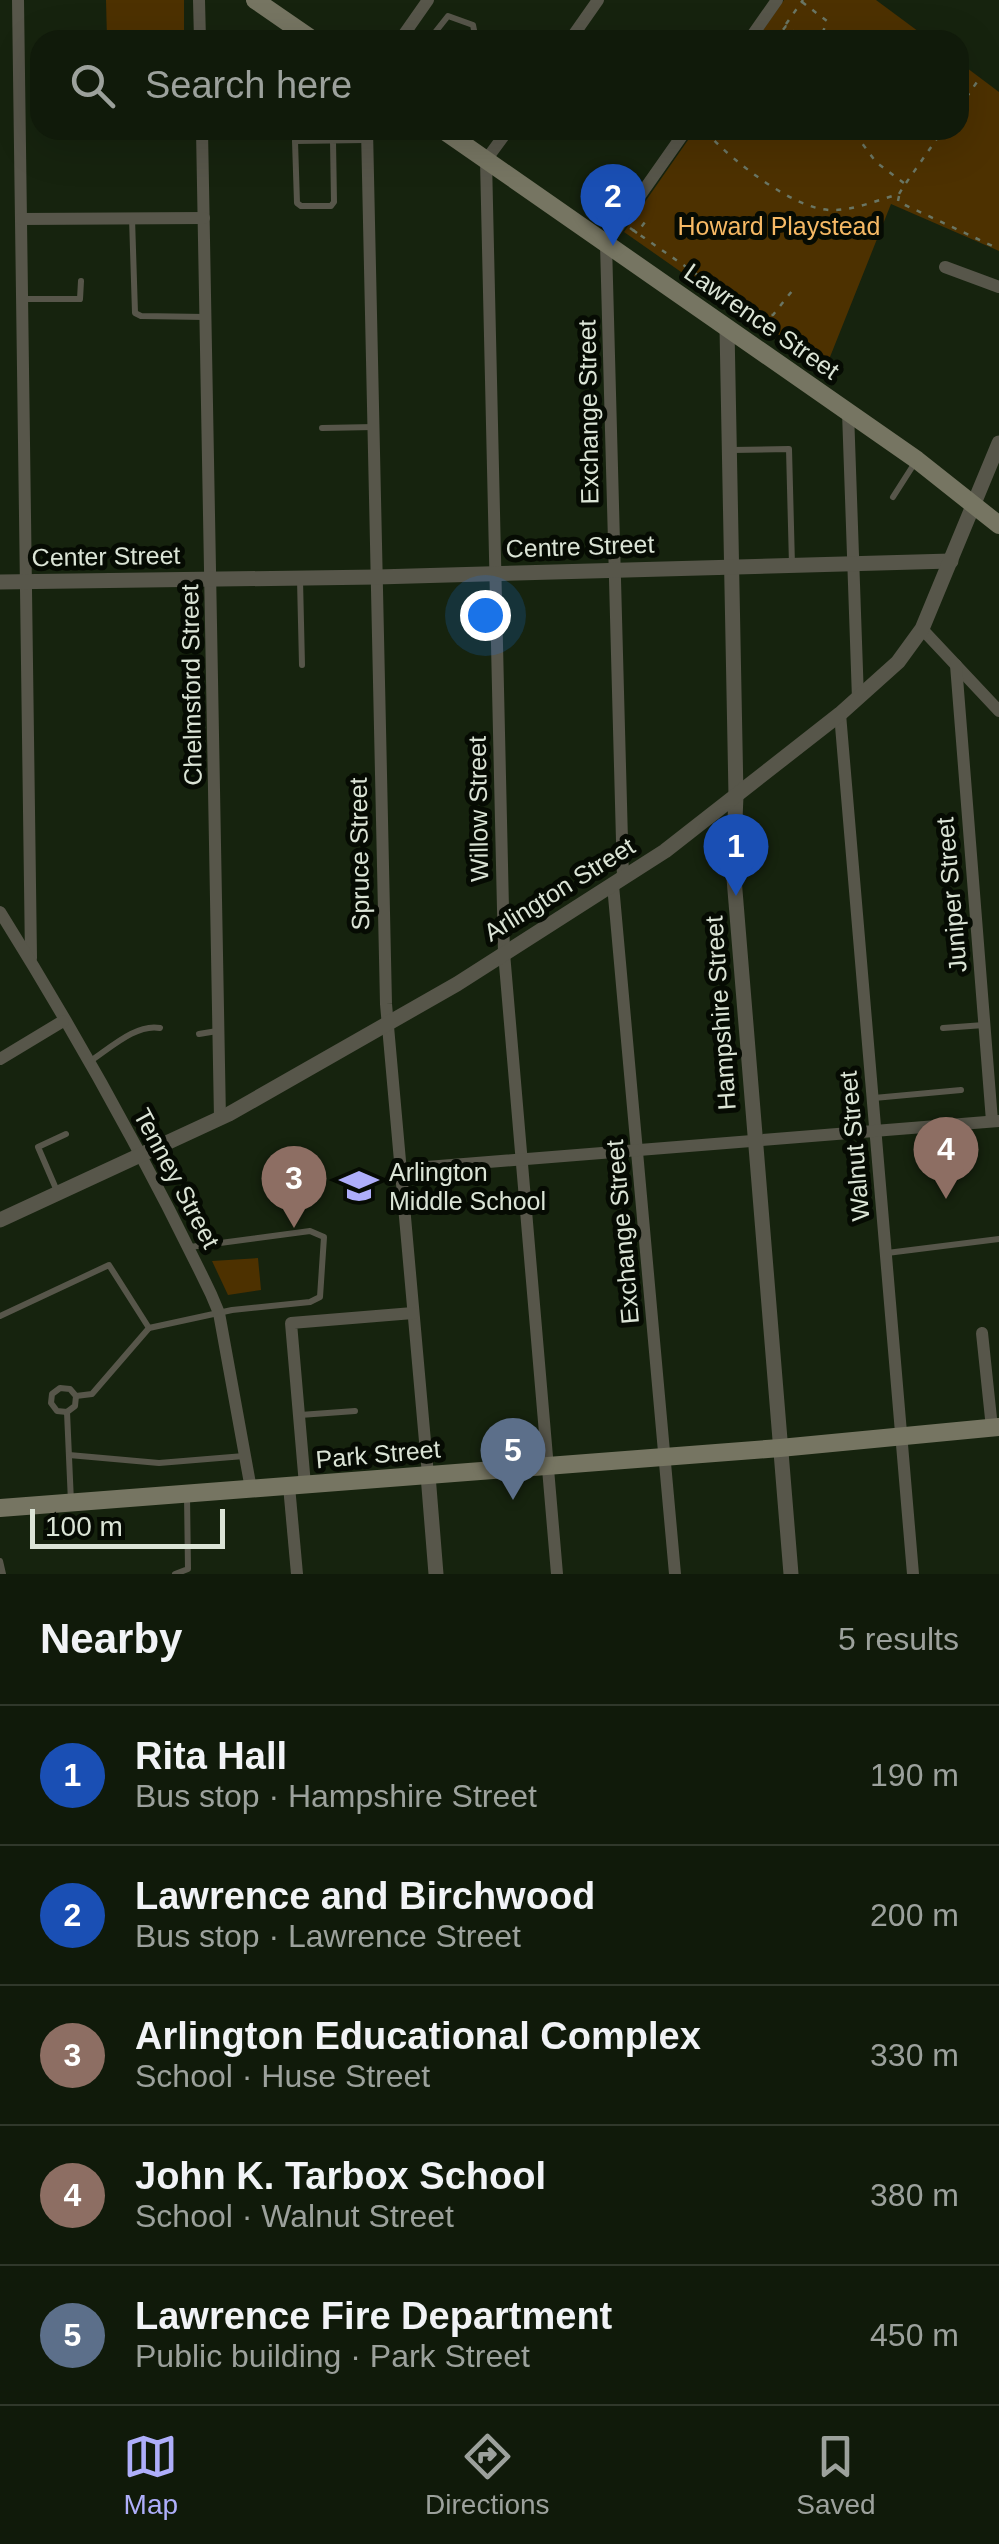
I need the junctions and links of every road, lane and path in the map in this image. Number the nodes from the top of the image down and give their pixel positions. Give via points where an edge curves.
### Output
1 (18, 0) edge
2 (199, 0) edge
3 (255, 0) edge
4 (428, 0) edge
5 (598, 0) edge
6 (776, 0) edge
7 (802, 1) edge
8 (786, 26) junction
9 (200, 30) edge
10 (298, 30) edge
11 (409, 30) edge
12 (437, 30) edge
13 (476, 30) edge
14 (577, 30) edge
15 (756, 30) edge
16 (783, 30) edge
17 (792, 30) edge
18 (824, 30) edge
19 (979, 79) dead end
20 (969, 94) edge
21 (202, 140) edge
22 (338, 140) edge
23 (366, 140) edge
24 (457, 140) edge
25 (501, 140) edge
26 (679, 140) edge
27 (714, 140) edge
28 (860, 140) edge
29 (936, 140) edge
30 (333, 141) junction
31 (486, 160) junction
32 (906, 184) junction
33 (899, 194) junction
34 (21, 218) junction
35 (132, 218) junction
36 (204, 218) junction
37 (645, 222) dead end
38 (606, 244) junction
39 (999, 248) edge
40 (945, 267) dead end
41 (81, 281) dead end
42 (999, 287) edge
43 (792, 290) dead end
44 (23, 299) junction
45 (736, 302) junction
46 (206, 317) junction
47 (730, 318) junction
48 (848, 412) junction
49 (322, 428) dead end
50 (375, 432) junction
51 (999, 443) edge
52 (730, 450) junction
53 (917, 460) junction
54 (893, 498) dead end
55 (975, 504) junction
56 (999, 525) edge
57 (950, 562) junction
58 (852, 565) junction
59 (792, 566) junction
60 (732, 568) junction
61 (614, 570) junction
62 (496, 574) junction
63 (300, 578) junction
64 (377, 578) junction
65 (212, 580) junction
66 (0, 582) edge
67 (28, 582) junction
68 (922, 629) junction
69 (302, 665) dead end
70 (956, 665) junction
71 (858, 699) junction
72 (999, 711) edge
73 (840, 714) junction
74 (736, 796) junction
75 (618, 882) junction
76 (0, 912) edge
77 (504, 953) junction
78 (31, 958) junction
79 (63, 1021) junction
80 (388, 1023) junction
81 (984, 1025) junction
82 (160, 1028) dead end
83 (943, 1028) dead end
84 (218, 1030) junction
85 (199, 1034) dead end
86 (0, 1059) edge
87 (88, 1063) junction
88 (961, 1090) dead end
89 (873, 1098) junction
90 (220, 1119) junction
91 (996, 1121) edge
92 (875, 1131) junction
93 (66, 1134) dead end
94 (754, 1140) junction
95 (637, 1149) junction
96 (142, 1155) junction
97 (520, 1158) junction
98 (402, 1169) junction
99 (58, 1192) junction
100 (0, 1220) edge
101 (999, 1239) edge
102 (189, 1247) junction
103 (886, 1254) junction
104 (219, 1313) junction
105 (413, 1313) junction
106 (0, 1316) edge
107 (148, 1328) junction
108 (982, 1334) dead end
109 (76, 1396) junction
110 (354, 1410) dead end
111 (67, 1412) junction
112 (299, 1415) junction
113 (996, 1428) edge
114 (902, 1436) junction
115 (780, 1448) junction
116 (69, 1455) junction
117 (244, 1456) junction
118 (665, 1456) junction
119 (547, 1466) junction
120 (428, 1475) junction
121 (297, 1485) junction
122 (251, 1489) junction
123 (187, 1494) junction
124 (72, 1504) junction
125 (0, 1508) edge
126 (0, 1561) edge
127 (190, 1571) edge
128 (4, 1574) edge
129 (175, 1574) edge
130 (296, 1574) edge
131 (436, 1574) edge
132 (556, 1574) edge
133 (675, 1574) edge
134 (790, 1574) edge
135 (913, 1574) edge

1 - 34 street
2 - 9 street
3 - 10 main road
4 - 11 street
5 - 14 street
6 - 15 street
7 - 8 path
7 - 18 path via 828,21
8 - 16 path
8 - 17 path
12 - 13 lane via 448,16
19 - 20 path
21 - 36 street, Chelmsford Street
22 - 30 lane
23 - 50 street, Spruce Street
24 - 31 main road, Lawrence Street
25 - 31 street
26 - 38 street
27 - 33 path via 810,206 841,209
28 - 32 path
29 - 32 path
30 - 30 lane via 295,142 301,206 334,202
31 - 38 main road, Lawrence Street
31 - 62 street, Willow Street
32 - 33 path
33 - 39 path via 905,205
34 - 35 street
34 - 44 street
35 - 36 street
35 - 46 lane via 135,313
36 - 46 street, Chelmsford Street
37 - 45 path via 637,233 628,227
38 - 47 main road, Lawrence Street
38 - 61 street, Exchange Street
40 - 42 street
41 - 44 lane via 80,298
43 - 45 path via 768,317
44 - 67 street
45 - 47 path
46 - 65 street, Chelmsford Street
47 - 48 main road, Lawrence Street
47 - 52 street, Hampshire Street
48 - 53 main road, Lawrence Street
48 - 58 street
49 - 50 lane
50 - 64 street, Spruce Street
51 - 55 street, Arlington Street
52 - 59 lane via 788,449
52 - 60 street, Hampshire Street
53 - 54 lane
53 - 55 main road, Lawrence Street
55 - 56 main road, Lawrence Street
55 - 57 street, Arlington Street
57 - 58 street, Centre Street
57 - 68 street, Arlington Street
58 - 59 street, Centre Street
58 - 71 street
59 - 60 street, Centre Street
60 - 61 street, Centre Street
60 - 74 street, Hampshire Street
61 - 62 street, Centre Street
61 - 75 street, Exchange Street
62 - 64 street, Centre Street
62 - 77 street, Willow Street
63 - 64 street, Centre Street
63 - 65 street, Centre Street
63 - 69 lane
64 - 80 street, Spruce Street
65 - 67 street, Center Street
65 - 84 street, Chelmsford Street
66 - 67 street, Center Street
67 - 78 street
68 - 70 street
68 - 71 street, Arlington Street
70 - 72 street
70 - 81 street, Juniper Street
71 - 73 street, Arlington Street
73 - 74 street, Arlington Street
73 - 89 street, Walnut Street
74 - 75 street, Arlington Street
74 - 94 street, Hampshire Street via 734,866
75 - 77 street, Arlington Street
75 - 95 street, Exchange Street
76 - 78 street, Tenney Street
77 - 80 street, Arlington Street
77 - 97 street, Willow Street
78 - 79 street, Tenney Street
79 - 86 street
79 - 87 street, Tenney Street
80 - 90 street, Arlington Street
80 - 98 street, Spruce Street
81 - 83 lane
81 - 91 street, Juniper Street
82 - 87 lane via 136,1032
84 - 85 lane
84 - 90 street, Chelmsford Street
87 - 96 street, Tenney Street
88 - 89 lane
89 - 92 street, Walnut Street
90 - 96 street, Arlington Street
91 - 92 street
92 - 94 street
92 - 103 street, Walnut Street
93 - 99 lane via 38,1148
94 - 95 street
94 - 115 street, Hampshire Street
95 - 97 street
95 - 118 street, Exchange Street
96 - 99 street, Arlington Street
96 - 102 street, Tenney Street
97 - 98 street
97 - 119 street, Willow Street
98 - 105 street, Spruce Street
99 - 100 street, Arlington Street
101 - 103 lane
102 - 104 street, Tenney Street
102 - 104 lane via 310,1231 324,1237 320,1297
103 - 114 street, Walnut Street
104 - 107 lane
104 - 117 street, Tenney Street
105 - 112 street via 291,1322
105 - 120 street, Spruce Street
106 - 107 lane via 109,1265
107 - 109 lane via 92,1394
108 - 113 street
109 - 111 lane
109 - 111 lane via 60,1388 52,1394 51,1404
110 - 112 lane
111 - 116 lane
112 - 121 street
113 - 114 main road, Park Street
114 - 115 main road, Park Street
114 - 135 street, Walnut Street
115 - 118 main road, Park Street
115 - 134 street, Hampshire Street
116 - 117 lane via 159,1463
116 - 124 lane
117 - 122 street, Tenney Street
118 - 119 main road, Park Street
118 - 133 street, Exchange Street
119 - 120 main road, Park Street
119 - 132 street, Willow Street
120 - 121 main road, Park Street
120 - 131 street, Spruce Street
121 - 122 main road, Park Street
121 - 130 street
122 - 123 main road, Park Street
123 - 124 main road, Park Street
123 - 127 lane
124 - 125 main road, Park Street
126 - 128 lane
127 - 129 lane

